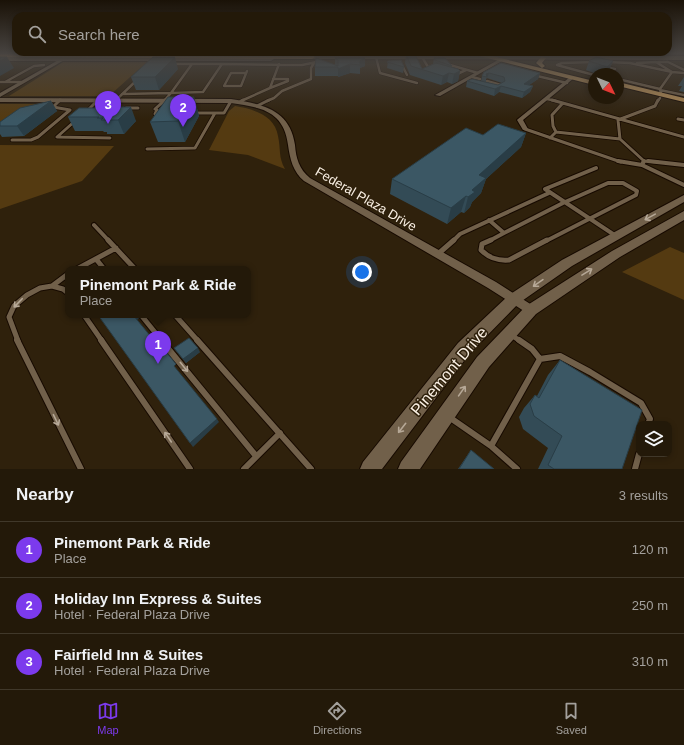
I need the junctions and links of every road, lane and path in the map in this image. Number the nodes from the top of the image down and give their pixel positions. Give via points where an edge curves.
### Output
1 (18, 75) edge
2 (29, 75) edge
3 (37, 75) edge
4 (141, 75) edge
5 (184, 75) edge
6 (213, 75) edge
7 (230, 75) edge
8 (245, 75) edge
9 (275, 75) edge
10 (311, 75) edge
11 (387, 75) edge
12 (476, 75) edge
13 (538, 75) edge
14 (548, 75) edge
15 (670, 75) edge
16 (273, 79) junction
17 (480, 79) edge
18 (472, 80) junction
19 (486, 81) edge
20 (569, 81) junction
21 (624, 81) edge
22 (0, 82) edge
23 (5, 82) junction
24 (21, 82) junction
25 (418, 83) dead end
26 (588, 83) edge
27 (624, 85) edge
28 (270, 88) junction
29 (495, 89) edge
30 (624, 89) edge
31 (170, 93) junction
32 (660, 93) junction
33 (122, 94) junction
34 (438, 95) dead end
35 (684, 95) edge
36 (0, 96) edge
37 (546, 99) junction
38 (0, 100) edge
39 (61, 100) junction
40 (116, 100) junction
41 (684, 100) edge
42 (164, 101) junction
43 (231, 101) junction
44 (240, 102) junction
45 (98, 104) junction
46 (562, 104) junction
47 (684, 104) edge
48 (257, 106) junction
49 (90, 108) junction
50 (124, 108) edge
51 (138, 108) dead end
52 (85, 113) edge
53 (170, 113) edge
54 (192, 113) edge
55 (214, 113) junction
56 (79, 118) edge
57 (678, 119) dead end
58 (618, 120) junction
59 (684, 120) edge
60 (525, 129) joint
61 (556, 132) junction
62 (684, 137) edge
63 (110, 138) dead end
64 (550, 138) junction
65 (620, 139) junction
66 (12, 140) dead end
67 (147, 148) dead end
68 (643, 163) junction
69 (684, 164) edge
70 (596, 168) dead end
71 (549, 194) junction
72 (684, 195) edge
73 (563, 203) junction
74 (684, 215) edge
75 (588, 218) junction
76 (488, 220) junction
77 (94, 225) dead end
78 (504, 233) junction
79 (616, 236) junction
80 (116, 248) junction
81 (438, 254) junction
82 (96, 259) junction
83 (83, 266) edge
84 (102, 266) edge
85 (131, 266) edge
86 (65, 276) edge
87 (52, 286) junction
88 (65, 291) edge
89 (514, 299) junction
90 (531, 310) junction
91 (86, 318) edge
92 (143, 318) edge
93 (179, 318) edge
94 (509, 333) junction
95 (540, 359) junction
96 (446, 414) junction
97 (649, 421) edge
98 (280, 433) junction
99 (491, 446) junction
100 (256, 456) junction
101 (638, 457) edge
102 (81, 469) edge
103 (190, 469) edge
104 (244, 469) edge
105 (311, 469) edge
106 (370, 469) edge
107 (408, 469) edge
108 (517, 469) edge
109 (635, 469) edge

1 - 23 lane
2 - 24 street
3 - 24 street
4 - 33 lane
5 - 31 lane
6 - 31 lane via 203,92
7 - 8 lane via 224,86 241,86
9 - 16 lane
10 - 48 lane via 311,79 282,91
11 - 25 lane
12 - 18 street
13 - 20 lane
14 - 20 main road
15 - 32 lane
16 - 28 lane
16 - 28 lane via 288,81
17 - 18 lane
18 - 34 street via 466,80
19 - 29 lane via 501,85
20 - 26 main road
20 - 37 street
21 - 32 lane
22 - 23 lane
23 - 24 lane
24 - 36 street
27 - 32 main road
28 - 44 lane
30 - 32 main road
31 - 33 lane
31 - 42 lane
32 - 35 lane
32 - 41 main road
32 - 47 main road
32 - 58 lane via 656,106
33 - 40 lane
37 - 46 lane
37 - 60 street via 520,120
38 - 39 street, Federal Plaza Drive
39 - 45 street, Federal Plaza Drive
39 - 66 lane via 53,107 70,110 38,138
40 - 42 street, Federal Plaza Drive
40 - 45 street, Federal Plaza Drive
42 - 43 street, Federal Plaza Drive
42 - 53 lane via 165,105 155,114
43 - 44 street, Federal Plaza Drive
43 - 55 lane via 224,113
44 - 48 street, Federal Plaza Drive
45 - 49 lane
45 - 49 lane
46 - 58 lane
46 - 61 lane via 552,115
48 - 81 street, Federal Plaza Drive via 270,110 282,119 289,133 292,158 302,175
49 - 52 lane
50 - 51 lane
54 - 55 lane
55 - 67 lane via 195,148
56 - 63 lane via 57,137
57 - 59 lane
58 - 62 lane
58 - 65 lane
60 - 64 lane
61 - 64 lane
61 - 65 lane
64 - 68 lane via 623,163 635,166
65 - 68 lane
68 - 69 lane
68 - 72 lane
70 - 71 lane via 551,186 546,189
71 - 73 lane
71 - 76 lane
72 -> 79 main road, Pinemont Drive
73 - 75 lane
73 - 75 lane via 614,182 637,191 636,195
73 - 78 lane
90 -> 74 main road, Pinemont Drive via 616,254
75 - 78 lane via 509,260 498,261 481,250 482,244
75 - 79 lane
76 - 78 lane
76 - 81 lane via 460,234
77 - 80 lane
79 -> 89 main road, Pinemont Drive via 566,263
80 - 82 lane
80 - 85 lane
81 - 89 street, Federal Plaza Drive
82 - 83 lane
82 - 84 lane
86 - 87 lane
87 - 88 lane
87 -> 102 lane via 40,288 27,295 14,306 9,317 14,333
89 - 90 street, Federal Plaza Drive
89 -> 106 main road, Pinemont Drive via 464,348
90 - 94 main road, Pinemont Drive
103 -> 91 lane
92 -> 100 lane
93 - 98 lane
94 - 95 lane via 532,349
96 -> 94 main road, Pinemont Drive via 483,362
95 - 97 lane via 560,356 590,372 641,403
95 - 99 lane
96 - 99 lane
96 - 107 main road, Pinemont Drive
98 - 100 lane
98 - 105 lane
99 - 108 lane
100 - 104 lane
101 - 109 lane

